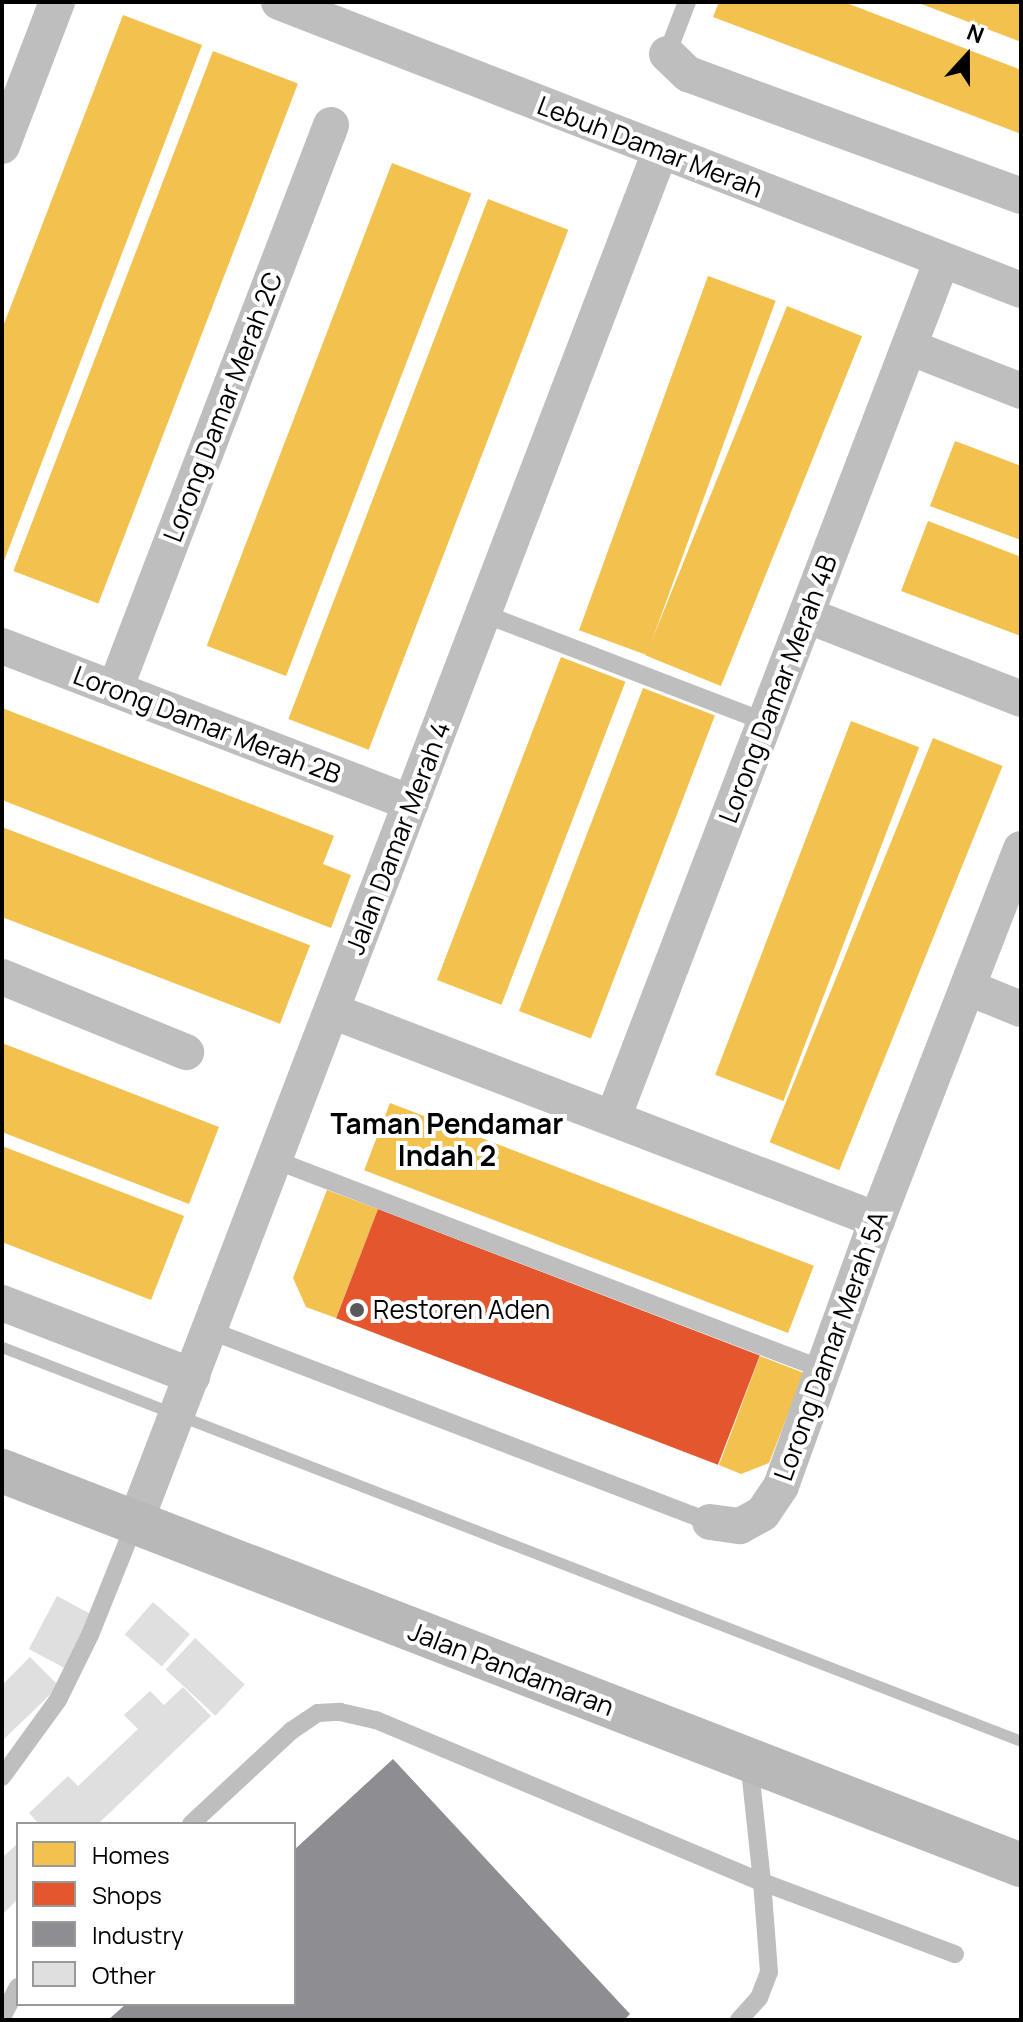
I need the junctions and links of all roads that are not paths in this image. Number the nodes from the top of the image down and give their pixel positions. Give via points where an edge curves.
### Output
1 (279, 2) edge
2 (687, 2) edge
3 (49, 4) edge
4 (667, 54) joint
5 (331, 125) dead end
6 (2, 146) edge
7 (660, 152) junction
8 (1021, 196) edge
9 (942, 260) junction
10 (1021, 290) edge
11 (909, 347) junction
12 (1021, 391) edge
13 (484, 614) junction
14 (806, 615) junction
15 (2, 646) edge
16 (115, 689) junction
17 (1021, 699) edge
18 (765, 722) junction
19 (411, 803) junction
20 (1021, 849) edge
21 (2, 977) edge
22 (969, 988) junction
23 (1021, 1009) edge
24 (332, 1011) junction
25 (186, 1052) dead end
26 (613, 1118) junction
27 (275, 1160) junction
28 (877, 1220) junction
29 (2, 1303) edge
30 (209, 1330) junction
31 (822, 1369) junction
32 (187, 1388) junction
33 (2, 1471) edge
34 (710, 1522) joint
35 (135, 1523) junction
36 (749, 1761) junction
37 (2, 1777) edge
38 (193, 1822) edge
39 (1021, 1865) edge
40 (762, 1882) junction
41 (955, 1954) dead end
42 (16, 1991) edge
43 (2, 2017) edge
44 (739, 2020) edge

1 - 7 street, Lebuh Damar Merah
2 - 4 lane
3 - 6 street
4 - 8 street via 688,74
5 - 16 street, Lorong Damar Merah 2C
7 - 9 street, Lebuh Damar Merah
7 - 13 street, Jalan Damar Merah 4
9 - 10 street, Lebuh Damar Merah
9 - 11 street, Lorong Damar Merah 4B
11 - 12 street
11 - 14 street, Lorong Damar Merah 4B
13 - 18 lane
13 - 19 street, Jalan Damar Merah 4
14 - 17 street
14 - 18 street, Lorong Damar Merah 4B
15 - 16 street, Lorong Damar Merah 2B
16 - 19 street, Lorong Damar Merah 2B
18 - 26 street, Lorong Damar Merah 4B
19 - 24 street, Jalan Damar Merah 4
20 - 22 street, Lorong Damar Merah 5A
21 - 25 street
22 - 23 street
22 - 28 street, Lorong Damar Merah 5A
24 - 26 street
24 - 27 street, Jalan Damar Merah 4
26 - 28 street
27 - 30 street, Jalan Damar Merah 4
27 - 31 lane
28 - 31 street, Lorong Damar Merah 5A
29 - 32 street
30 - 32 street, Jalan Damar Merah 4
30 - 34 lane, Lorong Damar Merah 5A
31 - 34 street, Lorong Damar Merah 5A via 781,1486 763,1513 740,1526
32 - 35 street, Jalan Damar Merah 4
33 - 35 main road, Jalan Pandamaran
35 - 36 main road, Jalan Pandamaran
35 - 37 lane via 58,1700
36 - 39 main road, Jalan Pandamaran
36 - 40 lane
38 - 40 lane via 291,1731 318,1713 340,1712 376,1720
40 - 41 lane
40 - 44 lane via 769,1972 759,1998
42 - 43 lane

